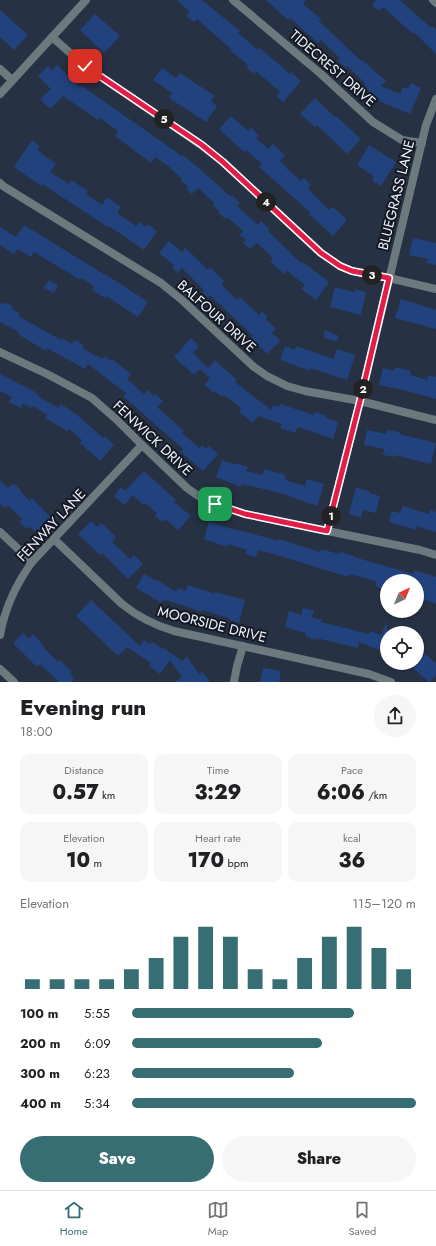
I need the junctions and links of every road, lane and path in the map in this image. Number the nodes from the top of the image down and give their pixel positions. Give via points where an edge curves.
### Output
1 (86, 0) edge
2 (233, 0) edge
3 (433, 0) edge
4 (436, 3) edge
5 (52, 37) junction
6 (0, 69) edge
7 (12, 80) junction
8 (0, 94) edge
9 (436, 99) edge
10 (422, 143) junction
11 (0, 183) edge
12 (389, 278) junction
13 (436, 289) edge
14 (0, 352) edge
15 (360, 401) junction
16 (436, 420) edge
17 (142, 445) junction
18 (327, 531) junction
19 (0, 532) edge
20 (54, 539) junction
21 (436, 555) edge
22 (32, 562) junction
23 (0, 635) edge
24 (243, 646) junction
25 (0, 669) edge
26 (14, 682) edge
27 (234, 682) edge
28 (391, 682) edge

1 - 5 street
2 - 10 street, TIDECREST DRIVE via 381,128 402,140
3 - 4 street
5 - 7 street
5 - 12 street via 85,66 202,145 321,253 352,271
6 - 7 street
7 - 8 street
9 - 10 street, BLUEGRASS LANE
10 - 12 street, BLUEGRASS LANE
11 - 15 street, BALFOUR DRIVE via 161,283 267,376 287,386
12 - 13 street
12 - 15 street, BLUEGRASS LANE
14 - 17 street, FENWICK DRIVE via 92,398
15 - 16 street, BALFOUR DRIVE
15 - 18 street, BLUEGRASS LANE
17 - 18 street, FENWICK DRIVE via 187,488 204,500 245,514
17 - 20 street, FENWAY LANE
18 - 21 street, FENWICK DRIVE
19 - 22 street
20 - 22 street, FENWAY LANE
20 - 24 street, MOORSIDE DRIVE via 122,604 141,618 163,628
22 - 23 street, FENWAY LANE via 16,587
24 - 27 street
24 - 28 street, MOORSIDE DRIVE via 369,674
25 - 26 street

